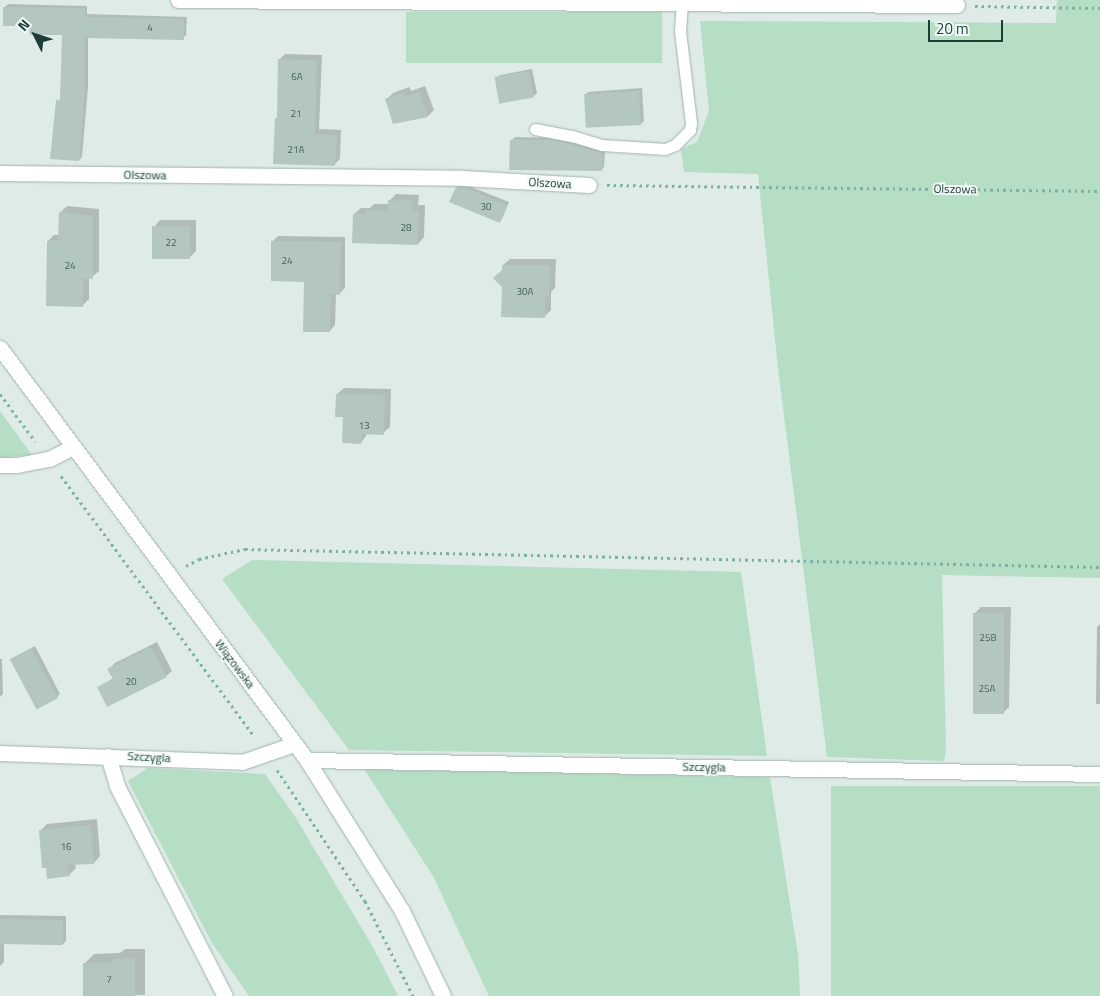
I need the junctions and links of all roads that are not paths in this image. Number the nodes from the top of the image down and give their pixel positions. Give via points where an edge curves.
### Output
1 (178, 0) edge
2 (682, 1) edge
3 (957, 5) road end
4 (535, 129) dead end
5 (0, 173) edge
6 (589, 185) road end
7 (0, 348) edge
8 (73, 447) junction
9 (0, 465) edge
10 (294, 744) junction
11 (0, 753) edge
12 (108, 756) junction
13 (307, 760) junction
14 (1100, 774) edge
15 (225, 996) edge
16 (444, 996) edge

1 - 2 street
2 - 3 street
2 - 4 lane via 680,31 691,123 690,130 675,145 665,149 602,145
5 - 6 street, Olszowa via 463,178
7 - 8 street, Wiązowska
8 - 9 street via 48,459
8 - 10 street, Wiązowska
10 - 12 street, Szczygla via 242,762
10 - 13 street, Wiązowska
11 - 12 street, Szczygla
12 - 15 street via 118,786
13 - 14 street, Szczygla
13 - 16 street, Wiązowska via 402,911

